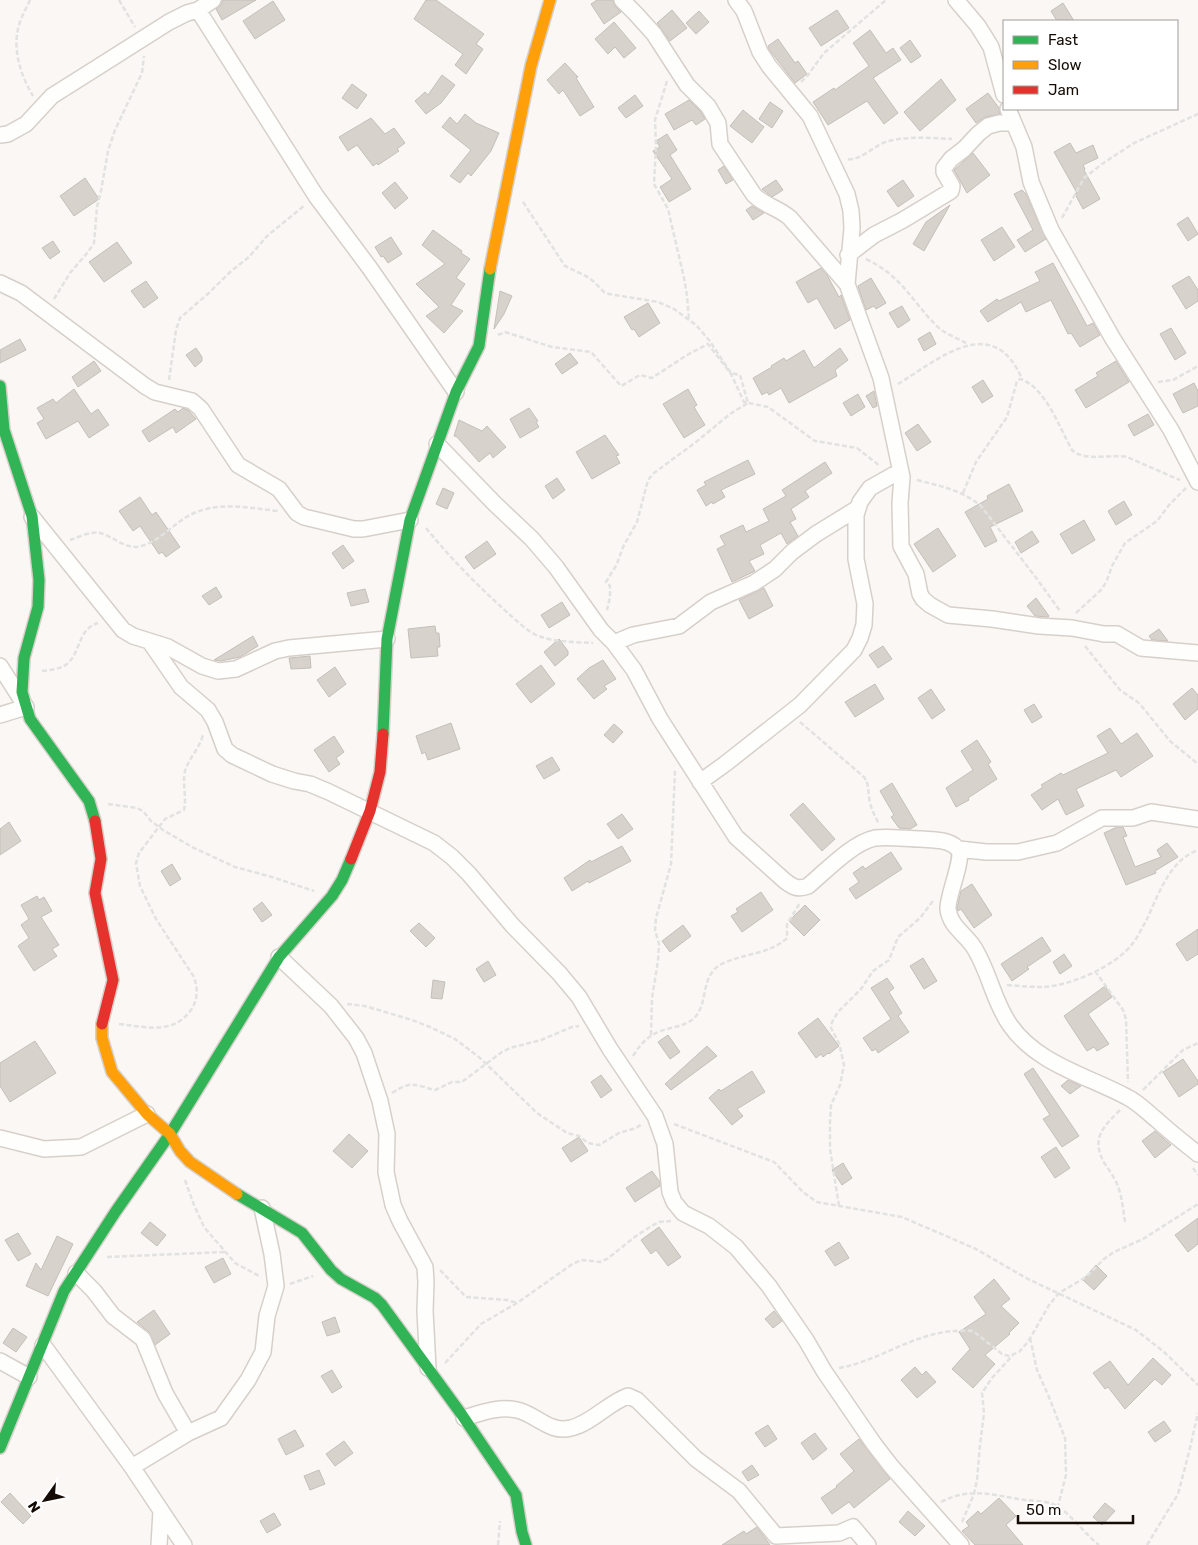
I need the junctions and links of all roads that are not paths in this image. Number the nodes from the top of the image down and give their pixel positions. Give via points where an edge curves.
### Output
1 (213, 0) edge
2 (550, 0) edge
3 (622, 0) edge
4 (736, 0) edge
5 (956, 0) edge
6 (198, 10) junction
7 (1003, 91) edge
8 (1010, 116) edge
9 (0, 135) edge
10 (850, 254) junction
11 (0, 283) edge
12 (847, 284) junction
13 (0, 386) edge
14 (456, 392) junction
15 (437, 444) junction
16 (898, 476) junction
17 (1195, 482) edge
18 (858, 508) junction
19 (411, 515) junction
20 (32, 516) junction
21 (387, 639) junction
22 (150, 642) junction
23 (614, 643) junction
24 (1198, 653) edge
25 (0, 666) edge
26 (26, 706) junction
27 (0, 715) edge
28 (700, 782) junction
29 (370, 812) junction
30 (1198, 819) edge
31 (959, 849) junction
32 (279, 957) junction
33 (147, 1114) junction
34 (170, 1134) junction
35 (0, 1138) edge
36 (1198, 1154) edge
37 (262, 1208) junction
38 (76, 1273) junction
39 (43, 1345) junction
40 (0, 1361) edge
41 (430, 1373) junction
42 (29, 1377) junction
43 (464, 1418) junction
44 (188, 1433) junction
45 (0, 1448) edge
46 (132, 1467) junction
47 (161, 1511) junction
48 (955, 1541) edge
49 (159, 1545) edge
50 (184, 1545) edge
51 (526, 1545) edge
52 (868, 1545) edge

1 - 6 street
2 - 14 street via 531,66 491,262 479,346
3 - 12 street via 648,27 687,85 708,106 718,123 720,144 754,195 790,218
4 - 10 street via 760,52 810,116 827,149 851,211
5 - 7 street via 991,47
6 - 9 street via 176,18 140,40 52,96 26,124
6 - 14 street via 316,196
8 - 10 street via 978,134 951,159 944,168 951,191 874,235
8 - 17 street via 1024,147 1031,182 1051,230 1113,339 1171,430
10 - 12 street
11 - 19 street via 21,294 145,386 155,392 192,401 202,409 238,465 279,489 304,518 354,529 372,528
12 - 16 street via 884,392
13 - 20 street via 4,430
14 - 15 street
15 - 19 street
15 - 23 street via 546,555
16 - 18 street via 870,488
16 - 24 street via 900,546 916,574 920,594 930,605 948,615 1039,626 1070,625 1104,634 1118,634 1141,648
18 - 23 street via 797,548 775,570 711,602 679,626 632,635
18 - 28 street via 856,559 865,604 864,625 854,650 790,713
19 - 21 street
20 - 22 street via 119,626
20 - 26 street via 39,580 38,607 24,658 22,692
21 - 22 street via 289,648 236,669 218,670
21 - 29 street via 380,772
22 - 29 street via 177,682 213,716 225,749 232,755 272,774 310,784
23 - 28 street via 634,670
25 - 26 street
26 - 27 street
26 - 33 street via 30,719 89,801 101,859 95,893 113,980 102,1022 102,1038 112,1072
28 - 31 street via 736,837 784,881 801,889 843,856 875,838 940,840
29 - 32 street via 342,880 332,896
29 - 48 street via 434,843 452,857 579,997 655,1116 665,1144 674,1202 683,1213 709,1226 736,1247 769,1286 885,1459
30 - 31 street via 1151,812 1133,818 1102,818 1057,843 1018,852
31 - 36 street via 960,858 950,889 950,918 972,946 1010,1025 1026,1042 1067,1070 1144,1108
32 - 34 street
32 - 41 street via 332,1006 364,1052 387,1134 386,1172 393,1205 426,1273 425,1311
33 - 34 street
33 - 35 street via 81,1147 44,1149
34 - 37 street via 180,1151 202,1172
34 - 38 street
37 - 41 street via 302,1233 331,1270 375,1298
37 - 44 street via 276,1283 266,1316 263,1352 222,1418
38 - 39 street via 64,1291
38 - 44 street via 113,1316 143,1339 165,1393
39 - 42 street
39 - 46 street
40 - 42 street
41 - 43 street
42 - 45 street
43 - 51 street via 516,1495
43 - 52 street via 492,1410 518,1410 554,1428 570,1428 628,1396 637,1400 696,1459 740,1491 776,1536 839,1533 853,1527
44 - 46 street
46 - 47 street
47 - 49 street
47 - 50 street

